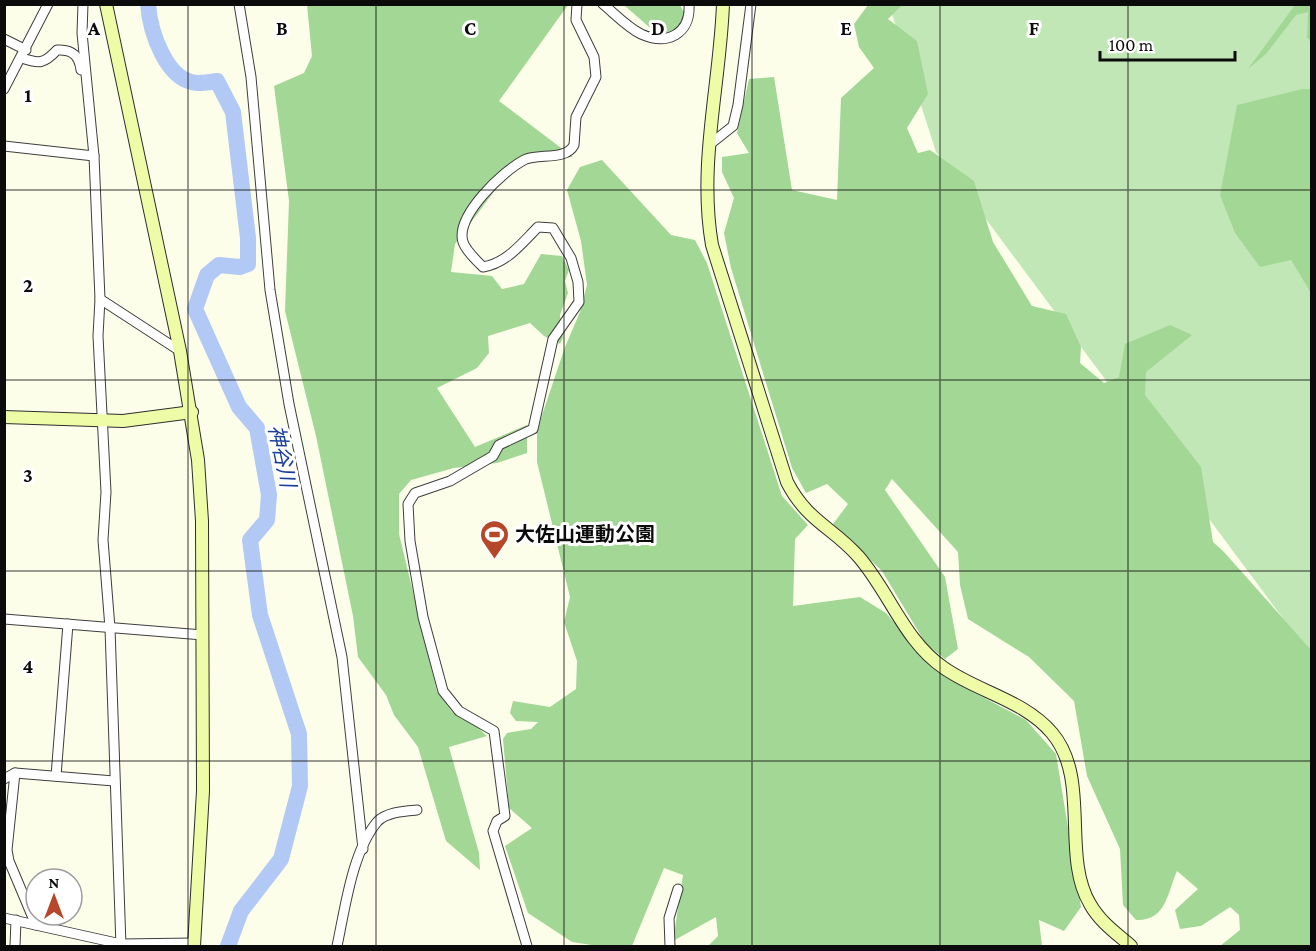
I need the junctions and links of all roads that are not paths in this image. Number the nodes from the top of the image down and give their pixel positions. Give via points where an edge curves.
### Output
1 (48, 4) edge
2 (83, 4) edge
3 (106, 4) edge
4 (239, 4) edge
5 (577, 4) edge
6 (603, 4) edge
7 (688, 4) edge
8 (723, 4) edge
9 (751, 4) edge
10 (4, 39) edge
11 (24, 54) junction
12 (86, 74) junction
13 (5, 84) edge
14 (709, 145) junction
15 (4, 146) edge
16 (94, 156) junction
17 (100, 299) junction
18 (180, 351) junction
19 (192, 412) junction
20 (4, 417) edge
21 (103, 421) junction
22 (4, 619) edge
23 (68, 624) junction
24 (110, 628) junction
25 (203, 635) junction
26 (15, 773) junction
27 (56, 776) junction
28 (4, 779) edge
29 (114, 781) junction
30 (417, 810) dead end
31 (363, 849) junction
32 (678, 889) dead end
33 (24, 897) edge
34 (4, 918) edge
35 (16, 920) junction
36 (24, 922) edge
37 (44, 927) edge
38 (121, 945) edge
39 (194, 945) edge
40 (15, 946) edge
41 (337, 946) edge
42 (527, 946) edge
43 (670, 946) edge
44 (1131, 946) edge

1 - 11 street
2 - 12 street
3 - 18 street
4 - 31 street via 251,77 270,290 289,404 342,657
5 - 42 street via 576,20 594,57 596,77 576,117 574,145 565,153 526,159 512,167 486,191 468,214 462,230 463,242 483,267 506,258 538,227 554,228 571,258 579,302 554,339 533,429 499,445 493,456 450,481 415,493 408,504 423,617 443,691 459,711 494,731 505,816 497,821 493,831
6 - 7 street via 642,35 667,38 685,27
8 - 14 street
9 - 14 street via 733,126
10 - 11 street
11 - 12 street via 38,64 46,62 57,50 65,50 74,53 80,61 81,74
11 - 13 street
12 - 16 street
14 - 44 street via 707,217 712,245 794,496 857,555 920,646 944,668 1001,697 1053,734 1072,778 1080,874 1089,903 1101,920
15 - 16 street
16 - 17 street
17 - 18 street
17 - 21 street
18 - 19 street
19 - 21 street
19 - 25 street via 202,521
20 - 21 street
21 - 24 street via 103,540
22 - 23 street
23 - 24 street
23 - 27 street
24 - 25 street
24 - 29 street
25 - 39 street via 203,791
26 - 27 street
26 - 28 street
26 - 33 street via 7,850
27 - 29 street
29 - 38 street
30 - 31 street via 378,821
31 - 41 street via 352,877
32 - 43 street via 669,918
34 - 35 street
35 - 36 street
35 - 40 street
37 - 38 street
38 - 39 street

